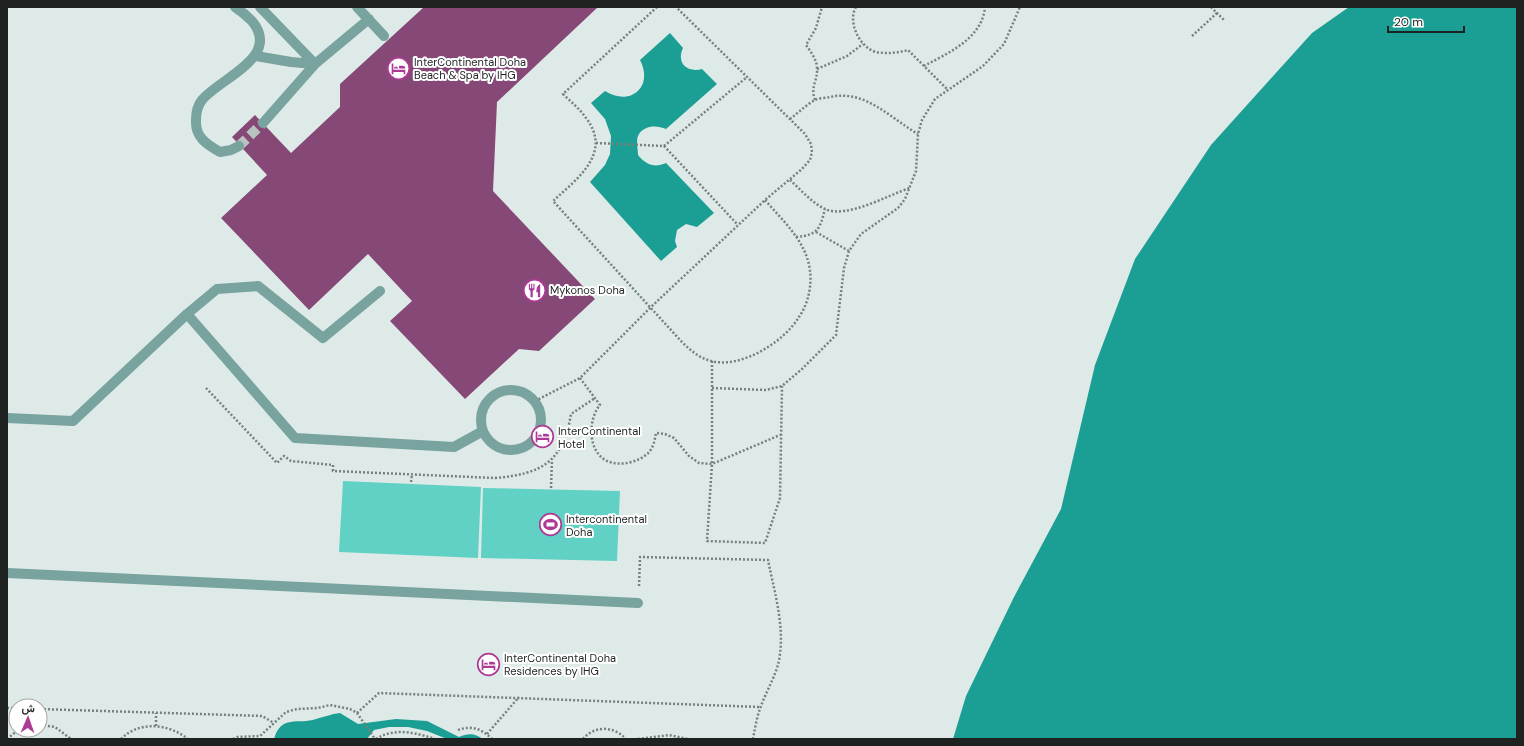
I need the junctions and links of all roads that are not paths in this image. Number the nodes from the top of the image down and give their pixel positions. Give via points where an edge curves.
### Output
1 (235, 7) edge
2 (260, 7) edge
3 (357, 7) edge
4 (369, 19) junction
5 (384, 36) dead end
6 (256, 56) junction
7 (315, 64) junction
8 (263, 123) tunnel mouth
9 (239, 146) tunnel mouth
10 (380, 291) dead end
11 (186, 314) junction
12 (7, 418) edge
13 (483, 431) junction
14 (7, 573) edge
15 (638, 603) road end

1 - 6 lane via 252,21 260,36
2 - 7 lane
3 - 4 lane
4 - 5 lane
4 - 7 lane
6 - 7 lane
6 - 9 lane via 202,100 196,111 198,135 207,144 220,152
7 - 8 lane
10 - 11 lane via 323,338 258,286 218,289
11 - 12 lane via 74,421
11 - 13 lane via 295,438 454,446
13 - 13 lane via 480,420 482,409 496,393 517,390 527,394 541,411 542,423 538,434 531,443 521,449 498,448 489,441
14 - 15 lane

